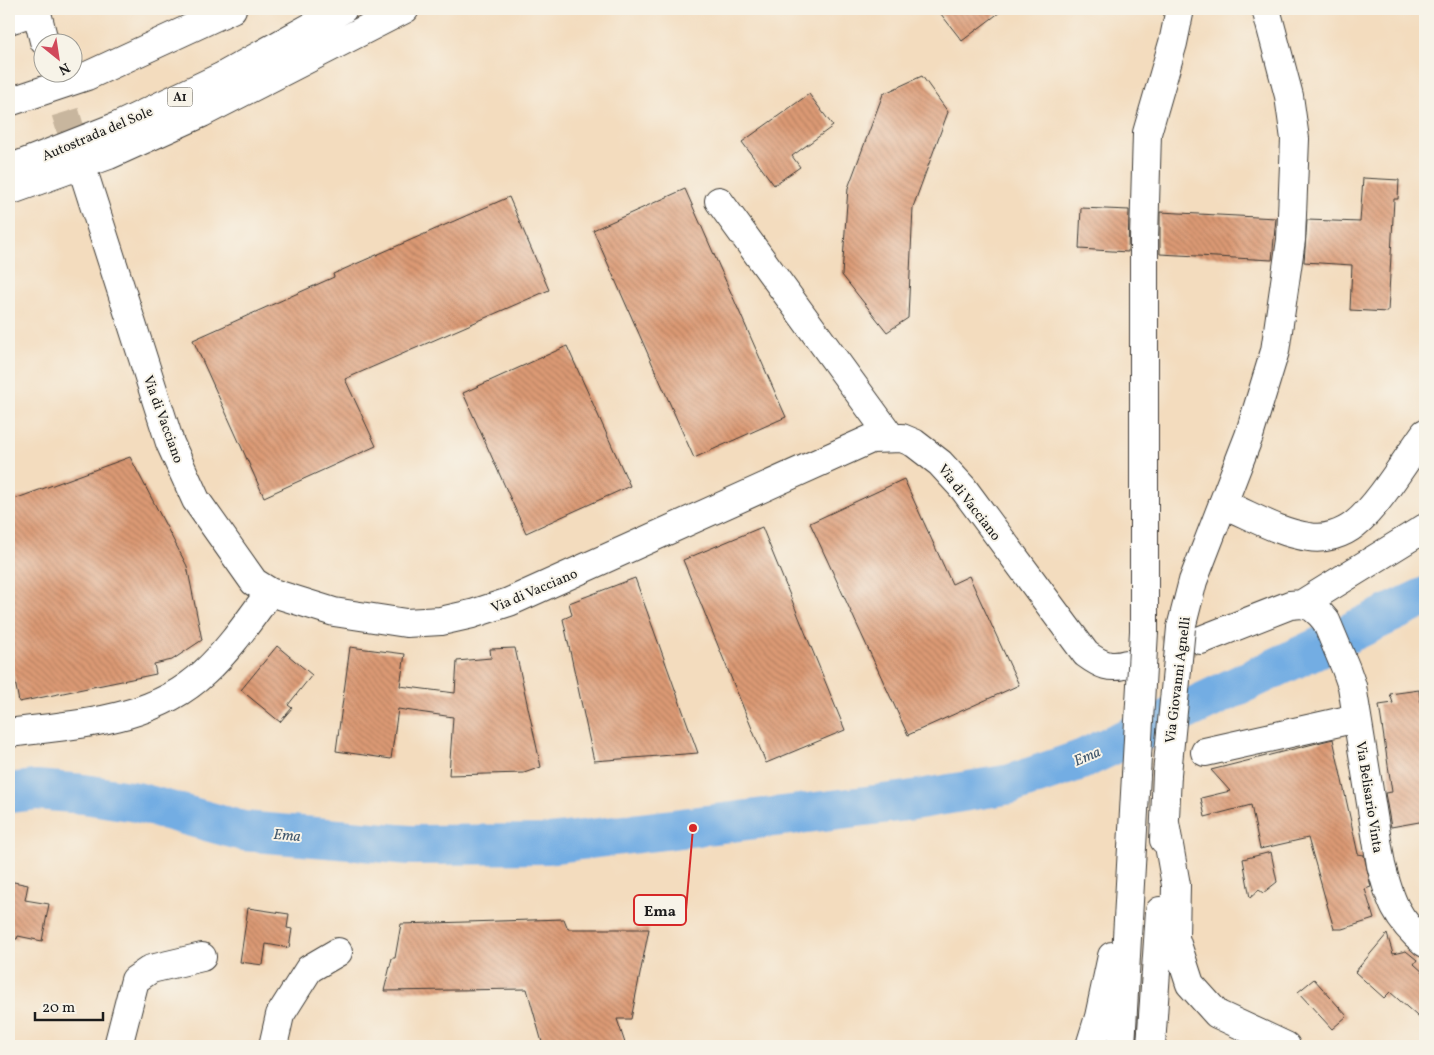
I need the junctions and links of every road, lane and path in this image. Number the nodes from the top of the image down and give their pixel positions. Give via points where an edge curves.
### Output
1 (232, 9) edge
2 (343, 9) edge
3 (405, 9) edge
4 (1180, 9) edge
5 (1266, 9) edge
6 (36, 10) edge
7 (9, 20) edge
8 (42, 32) edge
9 (9, 102) edge
10 (9, 169) edge
11 (86, 180) tunnel mouth
12 (9, 191) edge
13 (719, 201) dead end
14 (1425, 433) edge
15 (891, 437) junction
16 (1223, 504) junction
17 (1425, 528) edge
18 (270, 592) junction
19 (1302, 604) junction
20 (1191, 634) junction
21 (1127, 664) tunnel mouth
22 (1357, 718) junction
23 (9, 733) edge
24 (1205, 752) dead end
25 (1165, 823) junction
26 (1130, 874) junction
27 (1425, 943) edge
28 (338, 952) dead end
29 (202, 957) dead end
30 (118, 1046) edge
31 (273, 1046) edge
32 (1090, 1046) edge
33 (1120, 1046) edge
34 (1150, 1046) edge
35 (1242, 1046) edge
36 (1274, 1046) edge
37 (1286, 1046) edge

1 - 9 main road via 87,76
2 - 10 main road, Autostrada del Sole / A1 via 221,77 118,126
3 - 12 main road via 202,113 109,155
4 - 26 main road, bridge via 1147,133 1144,631
5 - 16 main road, Via Giovanni Agnelli via 1289,96 1295,138 1291,240 1274,351 1249,436
6 - 7 main road
6 - 8 main road
11 - 18 main road, Via di Vacciano via 170,443 196,500 254,582
13 - 15 main road
14 - 16 main road via 1367,512 1355,524 1334,535 1310,538 1295,534
15 - 18 main road, Via di Vacciano via 871,439 509,602 472,614 441,621 406,623 334,612
15 - 21 main road, Via di Vacciano via 914,444 940,463 963,488 1086,654 1110,667
16 - 20 main road, Via Giovanni Agnelli via 1192,581
17 - 19 main road
18 - 23 main road via 206,672 170,698 108,719
19 - 20 main road
19 - 22 main road, Via Belisario Vinta via 1312,607 1330,631 1346,668
20 - 25 main road, Via Giovanni Agnelli, bridge via 1167,774
22 - 24 main road
22 - 27 main road, Via Belisario Vinta via 1388,892 1403,923
25 - 34 main road, Via Giovanni Agnelli
25 - 37 main road via 1176,885 1175,938 1190,984 1217,1014
26 - 32 main road
26 - 33 main road
28 - 31 main road via 309,970 280,1016
29 - 30 main road via 151,970 135,980
35 - 36 main road

